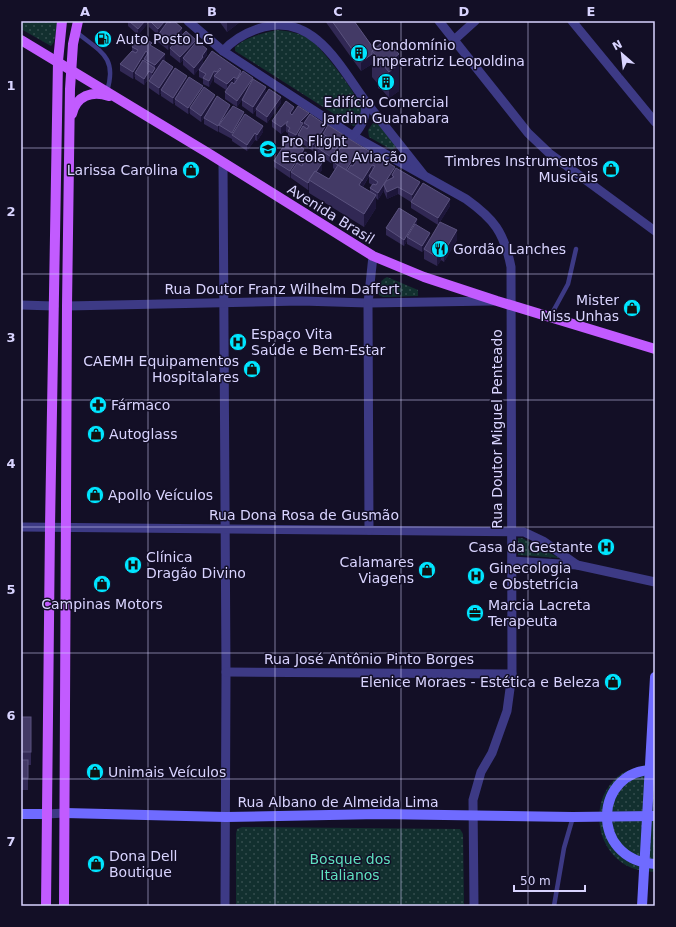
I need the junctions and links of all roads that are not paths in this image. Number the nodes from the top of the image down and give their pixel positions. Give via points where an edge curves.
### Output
1 (62, 21) edge
2 (78, 21) edge
3 (188, 21) edge
4 (439, 21) edge
5 (475, 21) edge
6 (572, 21) edge
7 (75, 31) junction
8 (21, 40) edge
9 (454, 40) junction
10 (223, 51) junction
11 (58, 61) junction
12 (71, 70) junction
13 (106, 91) junction
14 (120, 99) junction
15 (366, 102) junction
16 (70, 121) junction
17 (655, 122) edge
18 (353, 136) junction
19 (223, 163) junction
20 (426, 178) junction
21 (655, 231) edge
22 (576, 249) dead end
23 (372, 256) junction
24 (497, 301) junction
25 (225, 303) junction
26 (368, 303) junction
27 (511, 305) junction
28 (21, 306) edge
29 (54, 306) junction
30 (67, 306) junction
31 (550, 317) junction
32 (655, 349) edge
33 (21, 527) edge
34 (50, 527) junction
35 (66, 527) junction
36 (224, 528) junction
37 (369, 530) junction
38 (511, 531) junction
39 (512, 561) junction
40 (577, 565) junction
41 (655, 582) edge
42 (226, 672) junction
43 (512, 674) junction
44 (655, 677) edge
45 (653, 770) edge
46 (21, 814) edge
47 (47, 814) junction
48 (64, 814) junction
49 (472, 816) junction
50 (651, 816) edge
51 (226, 817) junction
52 (572, 817) junction
53 (606, 818) junction
54 (644, 863) junction
55 (655, 864) edge
56 (46, 906) edge
57 (64, 906) edge
58 (225, 906) edge
59 (474, 906) edge
60 (554, 906) edge
61 (642, 906) edge

1 - 11 main road
2 - 7 main road
3 - 10 street, Rua Doutor Miguel Penteado
4 - 9 street
5 - 9 street
6 - 17 street
7 - 12 main road
7 - 13 lane via 107,58 110,67
8 - 11 main road, Avenida Brasil
9 - 21 street via 528,133 549,153
10 - 15 street via 240,37 268,26 287,24 305,30 320,40
10 - 18 street, Rua Doutor Miguel Penteado
11 - 12 main road, Avenida Brasil
11 - 29 main road
12 - 13 main road, Avenida Brasil
12 - 16 main road
13 - 14 main road, Avenida Brasil
14 - 16 main road via 103,93 81,98 74,106
14 - 19 main road, Avenida Brasil
15 - 18 street via 366,116
15 - 20 street
16 - 30 main road
18 - 20 street, Rua Doutor Miguel Penteado
19 - 23 main road, Avenida Brasil
19 - 25 street
20 - 27 street, Rua Doutor Miguel Penteado via 466,199 481,210 500,232 507,246 511,267
22 - 31 lane via 568,284
23 - 24 main road, Avenida Brasil via 424,277
23 - 26 street
24 - 26 street, Rua Doutor Franz Wilhelm Daffert
24 - 27 main road, Avenida Brasil
25 - 26 street, Rua Doutor Franz Wilhelm Daffert
25 - 30 street, Rua Doutor Franz Wilhelm Daffert
25 - 36 street
26 - 37 street
27 - 31 main road, Avenida Brasil
27 - 38 street, Rua Doutor Miguel Penteado
28 - 29 street
29 - 34 main road
30 - 35 main road
31 - 32 main road, Avenida Brasil
33 - 34 street, Rua Dona Rosa de Gusmão
34 - 35 street, Rua Dona Rosa de Gusmão
34 - 47 main road
35 - 36 street, Rua Dona Rosa de Gusmão
35 - 48 main road
36 - 37 street, Rua Dona Rosa de Gusmão
36 - 42 street
37 - 38 street, Rua Dona Rosa de Gusmão
38 - 39 street, Rua Doutor Miguel Penteado
38 - 40 street, Rua Dona Rosa de Gusmão via 534,536
39 - 40 street, Rua Dona Rosa de Gusmão
39 - 43 street, Rua Doutor Miguel Penteado
40 - 41 street, Rua Dona Rosa de Gusmão
42 - 43 street, Rua José Antônio Pinto Borges
42 - 51 street
43 - 49 street, Rua Doutor Miguel Penteado via 507,711 492,753 476,784
44 - 45 street
45 - 50 street
45 - 53 street via 639,772 619,785 610,800
46 - 47 street, Rua Albano de Almeida Lima
47 - 48 street, Rua Albano de Almeida Lima
47 - 56 main road
48 - 51 street, Rua Albano de Almeida Lima
48 - 57 main road
49 - 51 street, Rua Albano de Almeida Lima via 379,814
49 - 52 street, Rua Albano de Almeida Lima
49 - 59 street, Rua Doutor Miguel Penteado
50 - 53 street, Rua Albano de Almeida Lima
50 - 54 street
51 - 58 street
52 - 53 street, Rua Albano de Almeida Lima
52 - 60 lane via 560,866
53 - 54 street via 610,835 617,847 627,856
54 - 55 street
54 - 61 street

